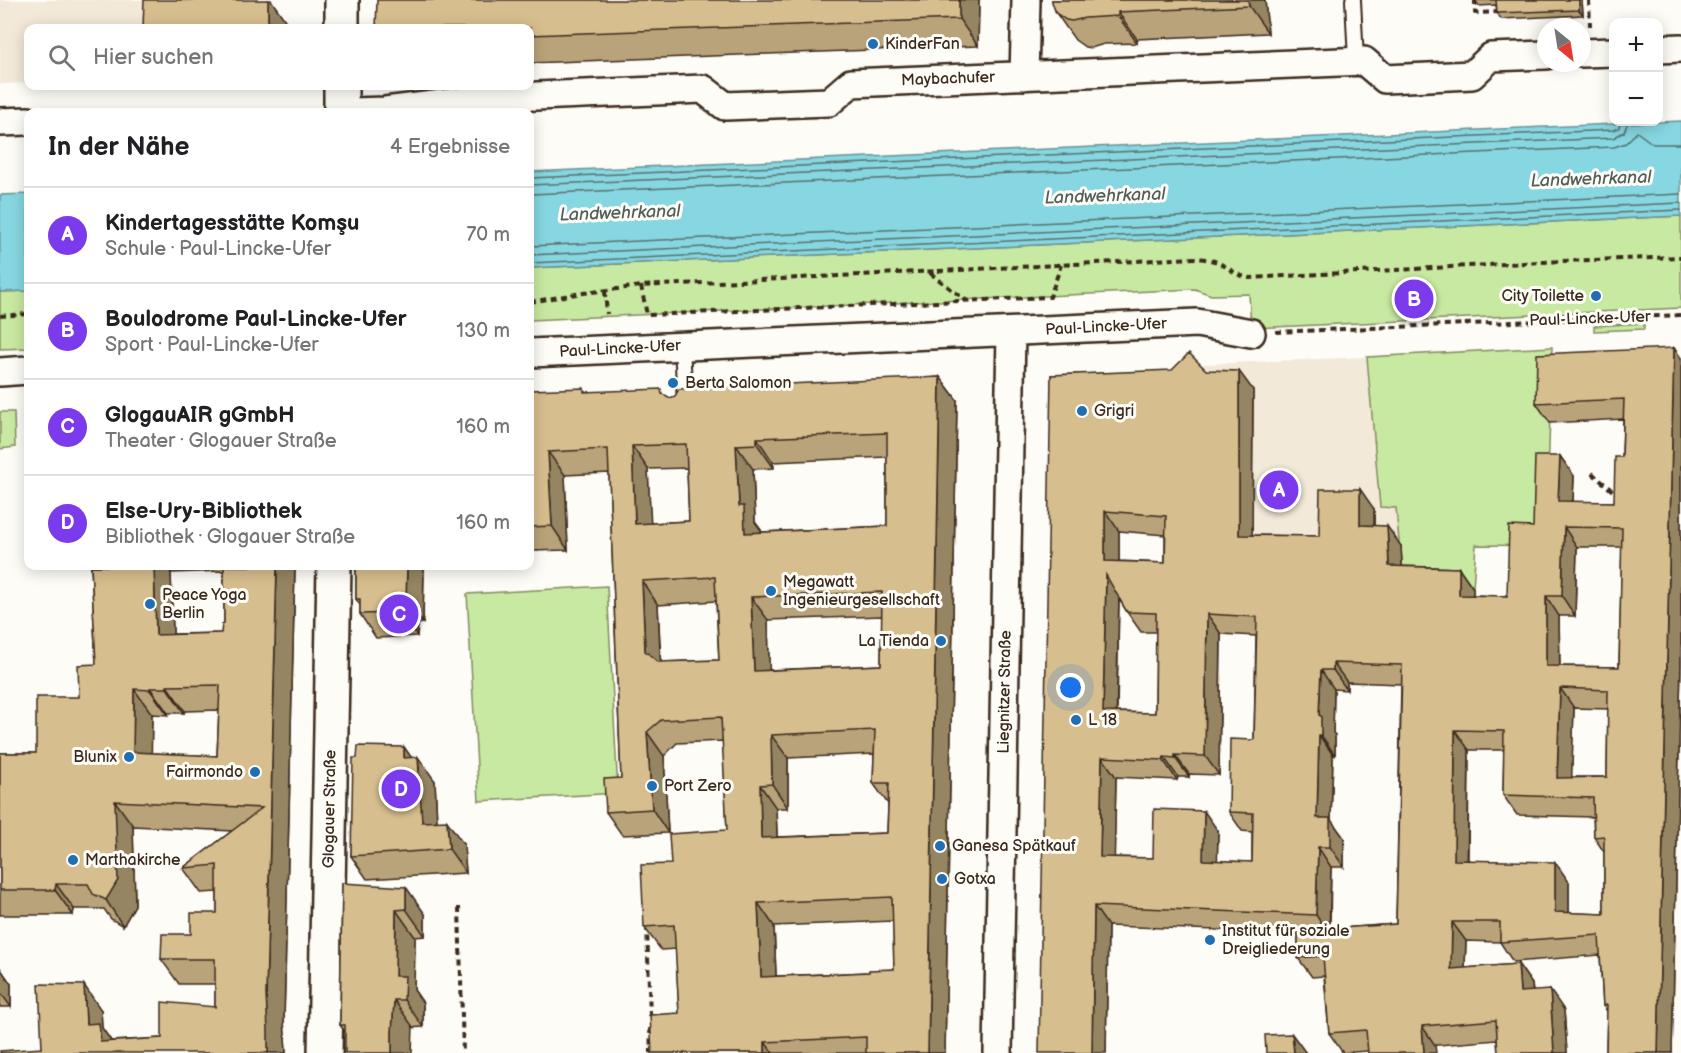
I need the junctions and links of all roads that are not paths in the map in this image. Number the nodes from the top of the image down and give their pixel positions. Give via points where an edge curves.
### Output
1 (342, 0) edge
2 (1026, 0) edge
3 (1353, 0) edge
4 (342, 24) edge
5 (1681, 48) edge
6 (1663, 49) edge
7 (1609, 51) edge
8 (1591, 52) edge
9 (1537, 55) edge
10 (1356, 62) junction
11 (1024, 75) junction
12 (341, 90) edge
13 (341, 108) edge
14 (409, 108) edge
15 (24, 121) edge
16 (0, 122) edge
17 (1011, 332) junction
18 (1251, 333) road end
19 (682, 346) junction
20 (534, 353) edge
21 (24, 370) edge
22 (0, 372) edge
23 (686, 412) edge
24 (334, 570) edge
25 (325, 1053) edge
26 (998, 1053) edge

1 - 4 street
2 - 11 street
3 - 10 lane
5 - 6 street
7 - 8 street
9 - 10 street via 1491,57 1472,75 1385,79 1364,61
10 - 11 street, Maybachufer
11 - 14 street, Maybachufer via 851,83 829,102 725,106 703,89 491,98
12 - 13 street
15 - 16 street
17 - 18 street, Paul-Lincke-Ufer via 1197,323
17 - 19 street, Paul-Lincke-Ufer
17 - 26 street, Liegnitzer Straße
19 - 20 street, Paul-Lincke-Ufer
19 - 23 lane
21 - 22 street
24 - 25 street, Glogauer Straße

